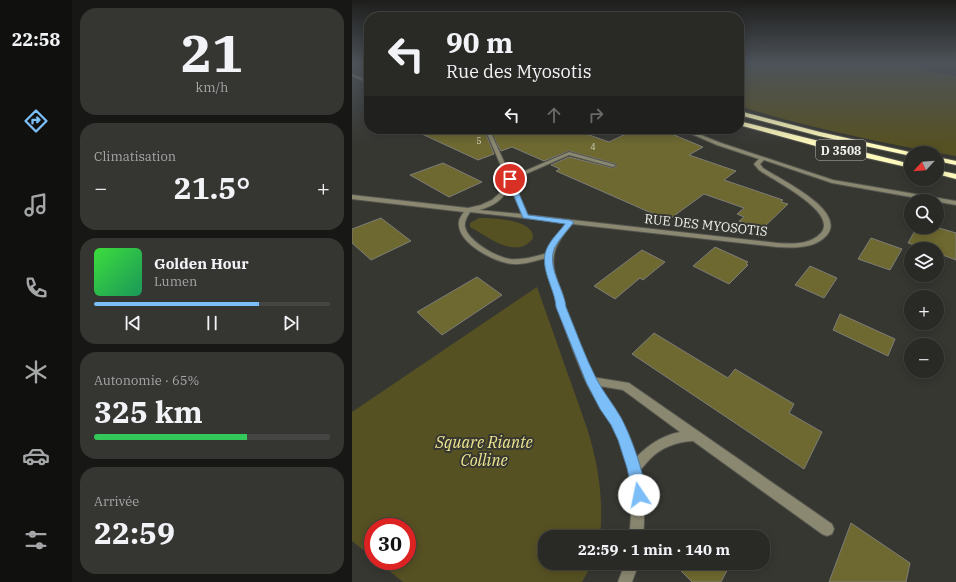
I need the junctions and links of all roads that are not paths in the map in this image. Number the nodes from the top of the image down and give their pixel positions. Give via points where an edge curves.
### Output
1 (744, 114) edge
2 (744, 124) edge
3 (489, 134) edge
4 (696, 134) edge
5 (904, 152) edge
6 (763, 158) junction
7 (944, 160) edge
8 (956, 163) edge
9 (613, 165) dead end
10 (904, 165) edge
11 (944, 173) edge
12 (956, 176) edge
13 (510, 179) junction
14 (352, 197) edge
15 (956, 203) edge
16 (468, 210) junction
17 (526, 217) junction
18 (570, 222) junction
19 (548, 255) junction
20 (592, 382) junction
21 (695, 435) junction
22 (634, 468) junction
23 (827, 529) dead end
24 (636, 530) edge
25 (629, 570) edge
26 (625, 582) edge

1 - 5 highway, D 3508
2 - 10 highway, D 3508
3 - 13 street
4 - 6 street
6 - 15 street via 832,182
6 - 18 street, RUE DES MYOSOTIS via 757,164 761,169 813,204 825,216 828,228 820,238 801,245 777,245
7 - 8 highway
9 - 13 street via 569,153
11 - 12 highway
13 - 16 street via 506,192 498,200
13 - 17 street
14 - 16 street, RUE DES MYOSOTIS
16 - 17 street, RUE DES MYOSOTIS
16 - 19 street via 462,220 465,235 493,255 505,260 518,261
17 - 18 street, RUE DES MYOSOTIS
18 - 19 street
19 - 20 street via 550,272 561,307
20 - 21 street via 626,386
20 - 22 street via 616,421
21 - 22 street via 678,436 662,442 646,453
21 - 23 street
22 - 24 street via 639,495
25 - 26 street

